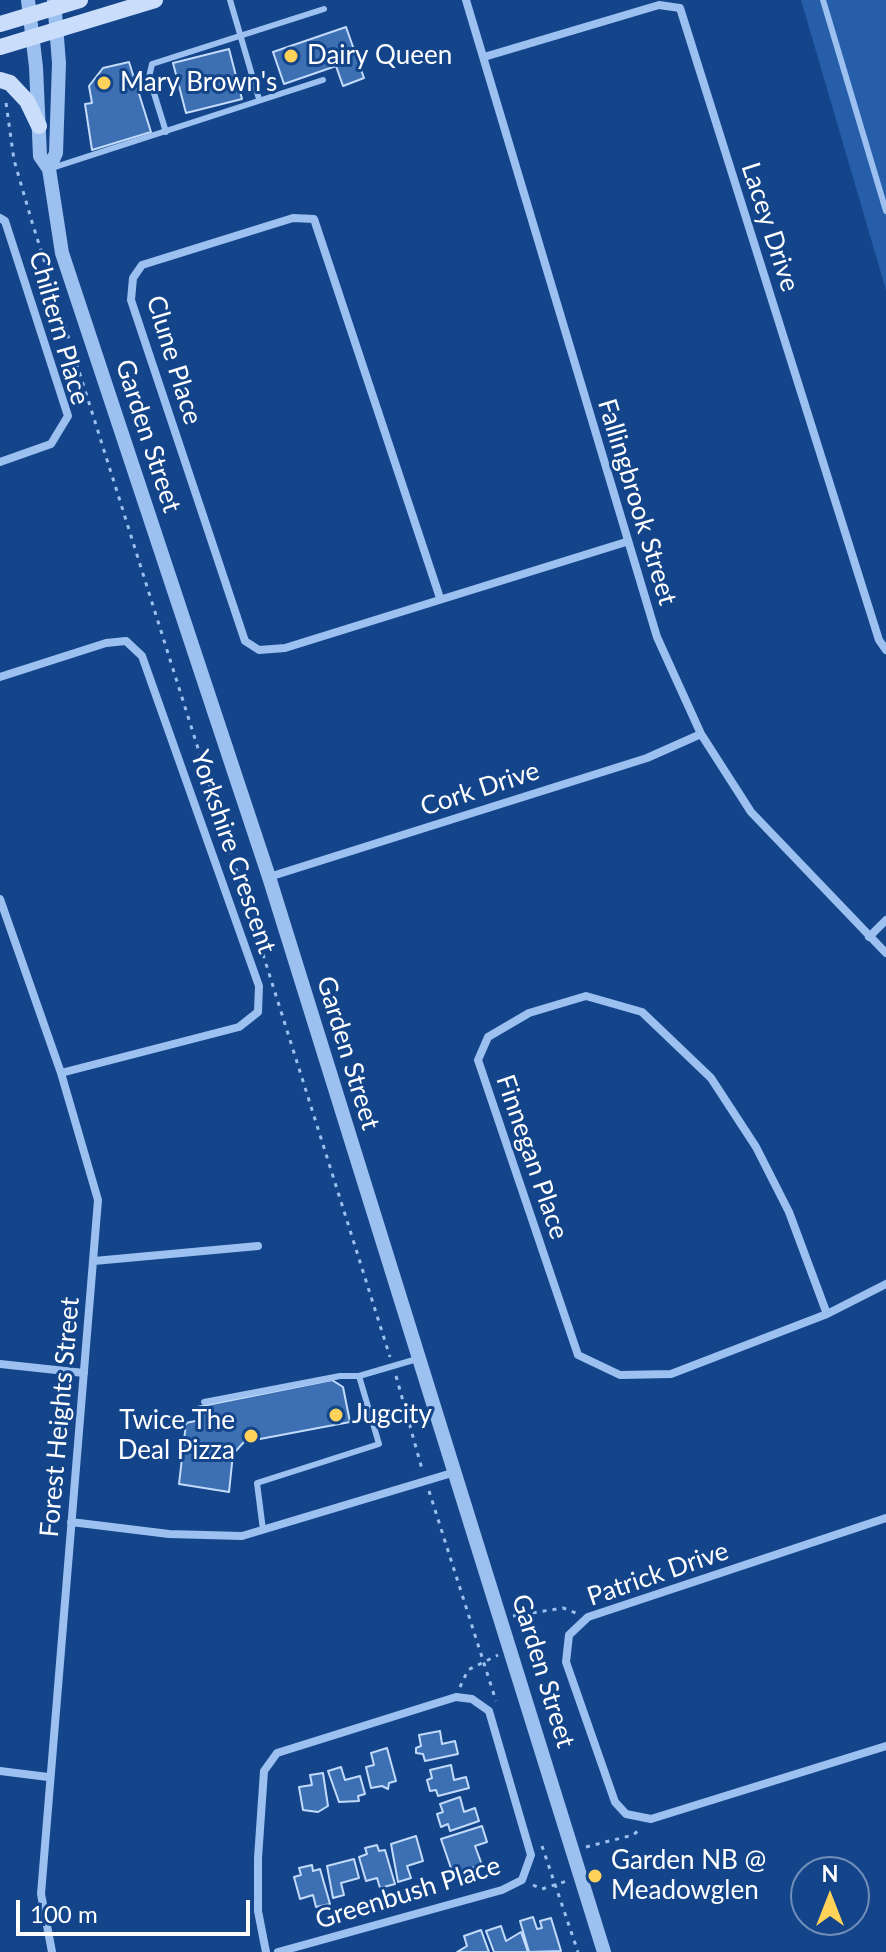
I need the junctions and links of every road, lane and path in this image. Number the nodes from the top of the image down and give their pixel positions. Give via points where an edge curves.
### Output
1 (80, 0) edge
2 (155, 0) edge
3 (230, 0) edge
4 (466, 0) edge
5 (823, 0) edge
6 (55, 4) edge
7 (29, 7) edge
8 (324, 9) dead end
9 (0, 24) edge
10 (58, 31) junction
11 (240, 34) junction
12 (34, 38) junction
13 (0, 47) edge
14 (484, 57) junction
15 (323, 80) dead end
16 (2, 88) edge
17 (259, 99) junction
18 (39, 126) junction
19 (166, 132) junction
20 (49, 169) junction
21 (886, 211) edge
22 (0, 218) edge
23 (0, 462) edge
24 (626, 542) junction
25 (440, 598) junction
26 (886, 650) edge
27 (0, 677) edge
28 (701, 734) junction
29 (269, 877) junction
30 (0, 899) edge
31 (886, 920) edge
32 (869, 937) junction
33 (886, 953) edge
34 (61, 1073) junction
35 (258, 1246) dead end
36 (94, 1261) junction
37 (886, 1284) edge
38 (827, 1314) junction
39 (417, 1359) junction
40 (0, 1364) edge
41 (393, 1365) junction
42 (84, 1373) junction
43 (359, 1376) junction
44 (204, 1402) dead end
45 (452, 1473) junction
46 (426, 1481) junction
47 (886, 1518) edge
48 (71, 1522) junction
49 (263, 1530) junction
50 (588, 1617) junction
51 (502, 1618) junction
52 (512, 1648) junction
53 (484, 1662) junction
54 (456, 1697) junction
55 (497, 1706) dead end
56 (886, 1746) edge
57 (0, 1771) edge
58 (48, 1777) junction
59 (651, 1819) junction
60 (540, 1839) dead end
61 (573, 1851) junction
62 (581, 1876) junction
63 (522, 1880) junction
64 (555, 1884) junction
65 (52, 1952) edge
66 (266, 1952) edge
67 (278, 1952) edge
68 (578, 1952) edge
69 (604, 1952) edge

1 - 6 main road
2 - 10 main road
3 - 11 lane
4 - 14 street, Fallingbrook Street
5 - 21 lane
6 - 7 main road
6 - 10 street, Garden Street
7 - 9 main road
7 - 12 street, Garden Street
8 - 11 lane
10 - 12 main road
10 - 20 street, Garden Street via 56,153
11 - 17 lane
11 - 19 lane via 152,64 149,77
12 - 13 main road
12 - 18 street, Garden Street
14 - 24 street, Fallingbrook Street
14 - 26 street, Lacey Drive via 659,5 680,8
15 - 17 lane
16 - 18 main road via 10,83 27,101
16 - 41 path via 14,160 32,222
17 - 19 lane
18 - 20 street, Garden Street via 40,156
19 - 20 lane
20 - 29 street, Garden Street via 62,253
22 - 23 street, Chiltern Place via 68,416 51,444
24 - 25 street, Clune Place
24 - 28 street, Fallingbrook Street via 657,637
25 - 25 street, Clune Place via 314,219 293,218 138,269 131,300 245,641 259,650 285,648
27 - 34 street, Yorkshire Crescent via 106,643 126,641 142,656 259,986 258,1012 239,1027
28 - 29 street, Cork Drive via 647,758
28 - 32 street, Fallingbrook Street via 751,812
29 - 39 street, Garden Street
30 - 34 street, Forest Heights Street
31 - 32 street
32 - 33 street, Fallingbrook Street
34 - 36 street, Forest Heights Street via 98,1200
35 - 36 street
36 - 42 street, Forest Heights Street
37 - 38 street, Finnegan Place
38 - 38 street, Finnegan Place via 789,1212 756,1147 711,1078 642,1012 586,996 529,1013 488,1037 478,1060 578,1355 620,1375 671,1374
39 - 41 lane
39 - 45 street, Garden Street
40 - 42 street
41 - 43 lane
41 - 46 path
42 - 48 street, Forest Heights Street
43 - 44 lane
43 - 49 lane via 379,1444 257,1483
45 - 46 street
45 - 51 street, Garden Street
46 - 49 street
46 - 53 path
47 - 50 street, Patrick Drive
48 - 49 street via 169,1534 242,1536
48 - 58 street, Forest Heights Street
50 - 51 path via 563,1608
50 - 59 street, Patrick Drive via 569,1635 566,1662 615,1802 626,1814
51 - 52 street, Garden Street
52 - 53 path
52 - 61 street, Garden Street
53 - 54 path via 468,1670
53 - 55 path
54 - 63 street, Greenbush Place via 472,1699 489,1711 531,1855
54 - 66 street via 277,1753 264,1771 258,1911
56 - 59 street
57 - 58 street
58 - 65 street, Forest Heights Street via 41,1894
59 - 61 path via 633,1835
60 - 64 path
61 - 62 street, Garden Street
62 - 64 path
62 - 69 street, Garden Street
63 - 64 path via 542,1889
63 - 67 street, Greenbush Place
64 - 68 path

